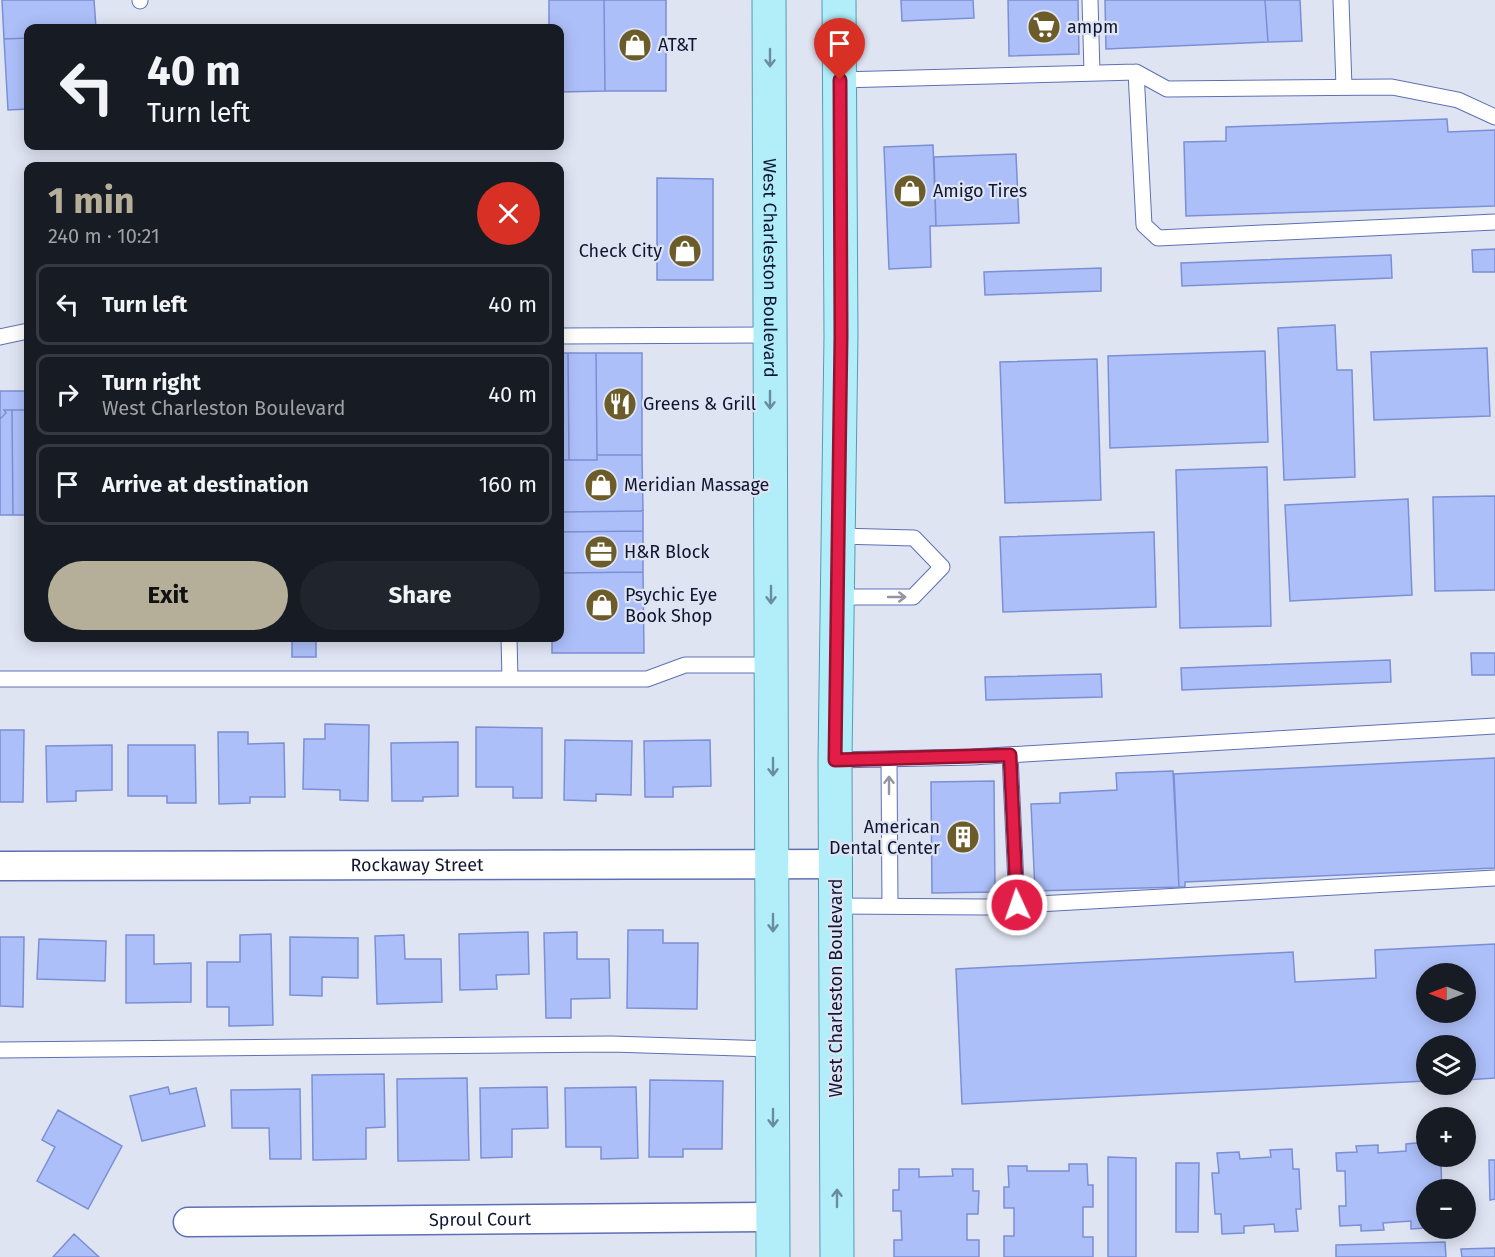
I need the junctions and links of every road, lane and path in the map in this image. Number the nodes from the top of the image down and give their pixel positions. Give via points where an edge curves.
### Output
1 (769, 0) edge
2 (839, 0) edge
3 (1090, 0) edge
4 (1341, 0) edge
5 (1136, 72) junction
6 (1092, 73) junction
7 (840, 80) junction
8 (1344, 87) junction
9 (1495, 117) edge
10 (1495, 222) edge
11 (24, 332) edge
12 (770, 335) junction
13 (564, 336) edge
14 (0, 337) edge
15 (839, 536) junction
16 (838, 597) junction
17 (509, 642) edge
18 (772, 664) junction
19 (510, 679) junction
20 (0, 680) edge
21 (1495, 726) edge
22 (1010, 755) junction
23 (889, 759) junction
24 (835, 760) junction
25 (773, 864) junction
26 (835, 864) junction
27 (0, 866) edge
28 (1495, 878) edge
29 (1017, 905) junction
30 (835, 906) junction
31 (890, 906) junction
32 (773, 1049) junction
33 (0, 1050) edge
34 (773, 1217) junction
35 (188, 1222) dead end
36 (773, 1257) edge
37 (837, 1257) edge

1 -> 12 main road, West Charleston Boulevard
2 - 7 main road, West Charleston Boulevard
3 - 6 lane
4 - 8 lane
5 - 6 lane
5 - 8 lane via 1167,89
5 - 10 lane via 1144,225 1158,238
6 - 7 lane
7 - 15 main road, West Charleston Boulevard
8 - 9 lane via 1392,87 1458,100
11 - 14 lane
12 - 13 lane
12 -> 18 main road, West Charleston Boulevard
15 - 16 main road, West Charleston Boulevard
16 -> 15 lane via 913,597 942,567 914,538
16 - 24 main road, West Charleston Boulevard
17 - 19 lane
18 - 19 lane via 685,665 647,679
18 -> 25 main road, West Charleston Boulevard
19 - 20 lane
21 - 22 lane
22 - 23 lane
22 - 29 lane
23 - 24 lane
31 -> 23 lane
24 - 26 main road, West Charleston Boulevard
25 - 26 street, Rockaway Street
25 - 27 street, Rockaway Street
25 -> 32 main road, West Charleston Boulevard
26 - 30 main road, West Charleston Boulevard
28 - 29 lane
29 - 31 lane
30 - 31 lane
37 -> 30 main road, West Charleston Boulevard
32 - 33 lane via 611,1044
32 -> 34 main road, West Charleston Boulevard
34 - 35 street, Sproul Court
34 - 36 main road, West Charleston Boulevard

